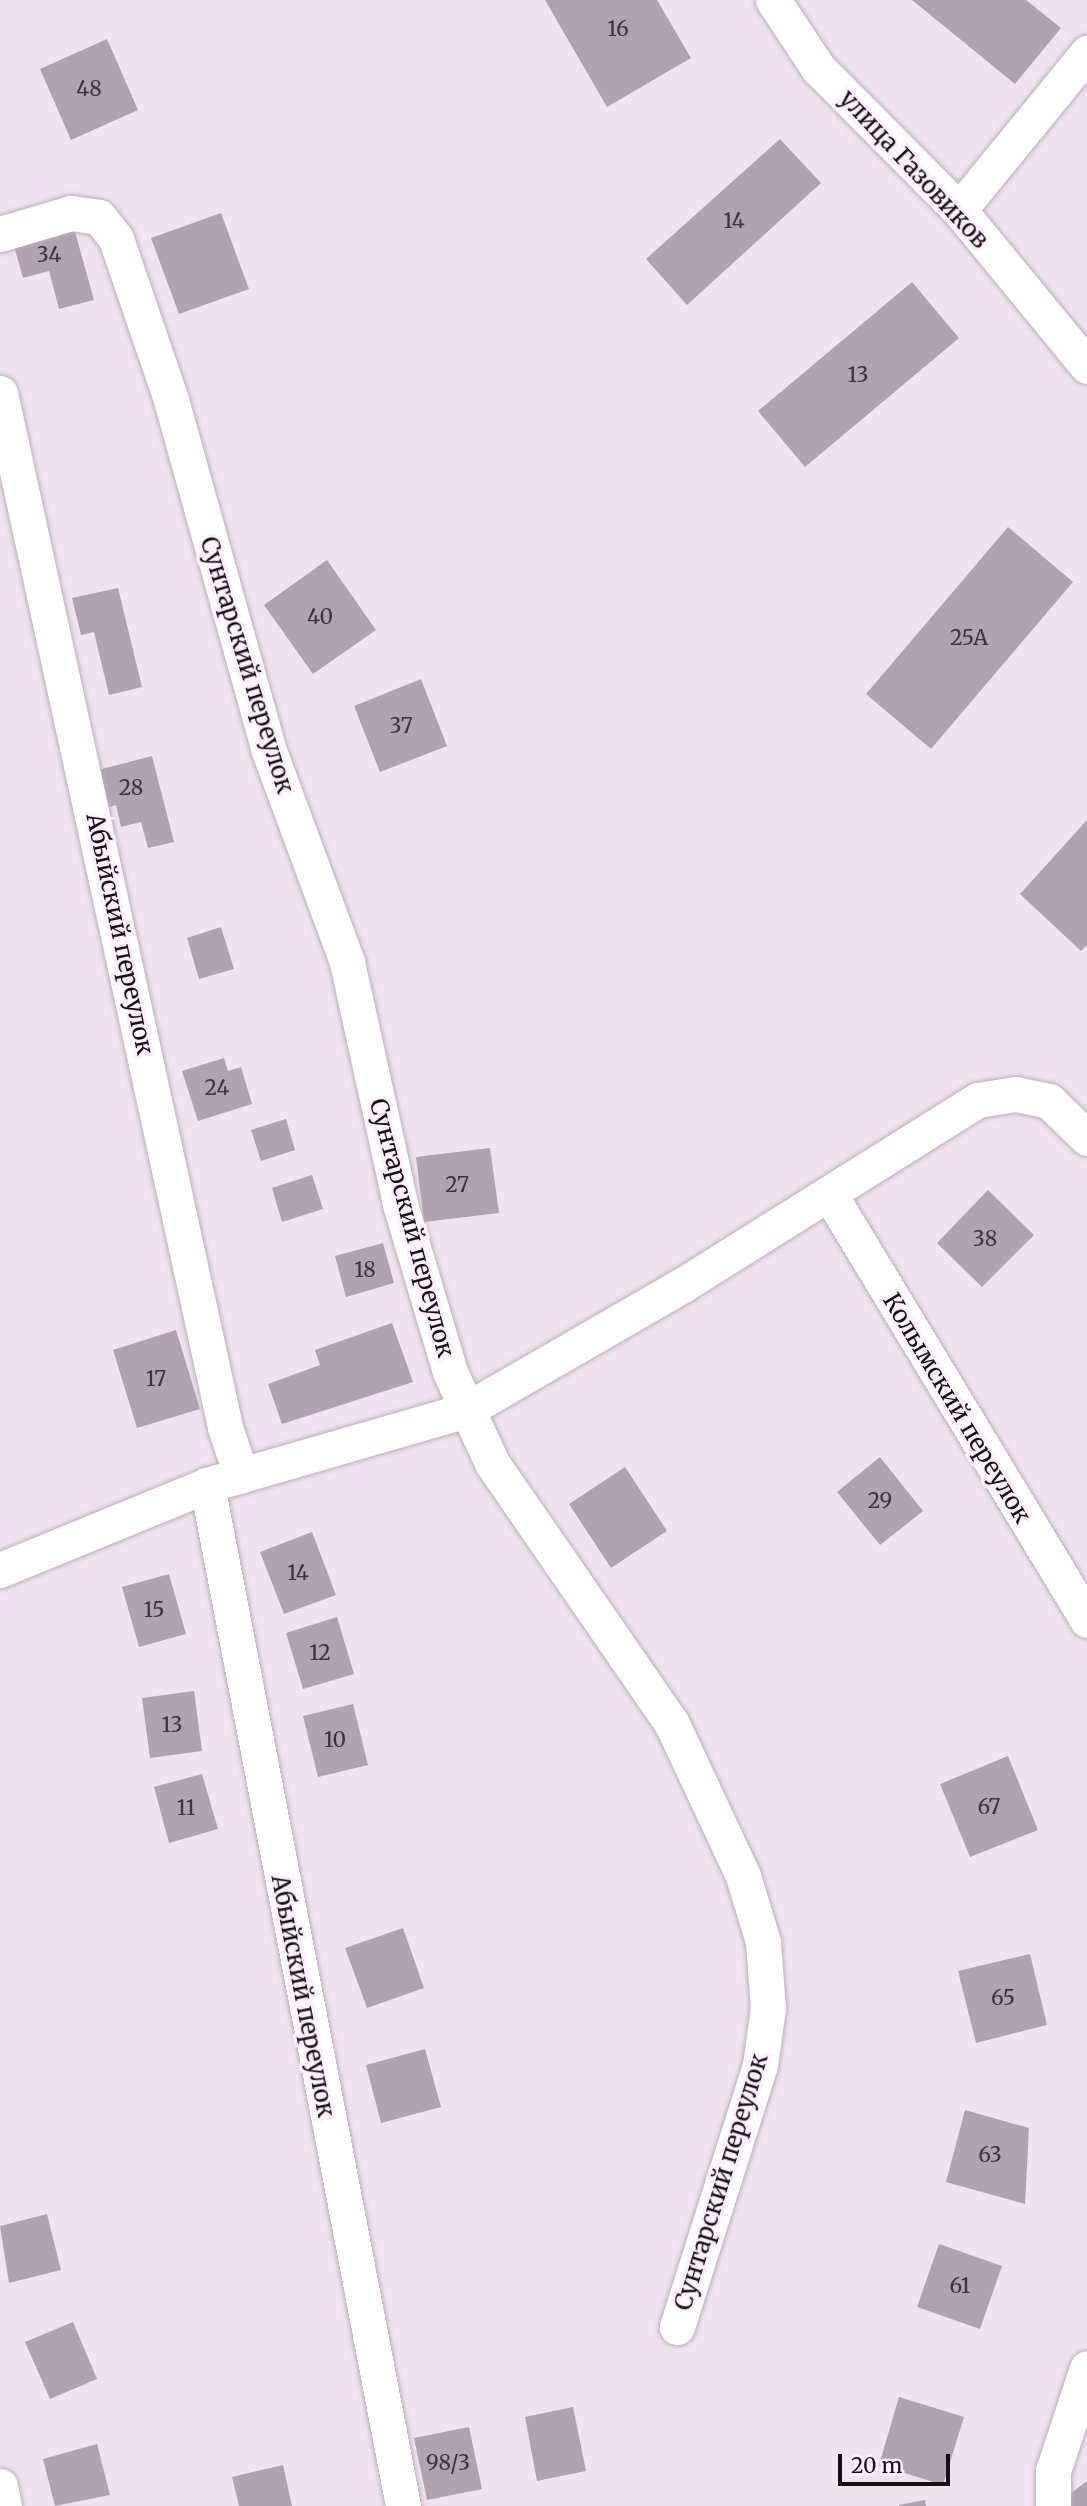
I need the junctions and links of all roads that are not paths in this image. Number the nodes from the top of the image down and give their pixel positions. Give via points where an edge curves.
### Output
1 (773, 0) edge
2 (1087, 53) edge
3 (959, 210) junction
4 (0, 234) edge
5 (1087, 366) edge
6 (0, 393) edge
7 (1087, 1138) edge
8 (830, 1195) junction
9 (466, 1410) junction
10 (241, 1475) junction
11 (207, 1485) junction
12 (0, 1570) edge
13 (1087, 1620) edge
14 (677, 2327) dead end
15 (1087, 2368) edge
16 (0, 2486) edge
17 (4, 2506) edge
18 (403, 2506) edge
19 (1053, 2506) edge

1 - 3 street, улица Газовиков via 818,68
2 - 3 street
3 - 5 street, улица Газовиков
4 - 9 street, Сунтарский переулок via 71,213 99,217 116,239 171,400 269,751 347,962 400,1203
6 - 10 street, Абыйский переулок via 225,1426
7 - 8 street via 1049,1101 1016,1094 978,1100
8 - 9 street
8 - 13 street, Колымский переулок
9 - 10 street
9 - 14 street, Сунтарский переулок via 492,1463 671,1722 743,1875 763,1942 768,2008 760,2065
10 - 11 street
11 - 12 street
11 - 18 street, Абыйский переулок
15 - 19 street via 1053,2471
16 - 17 street

